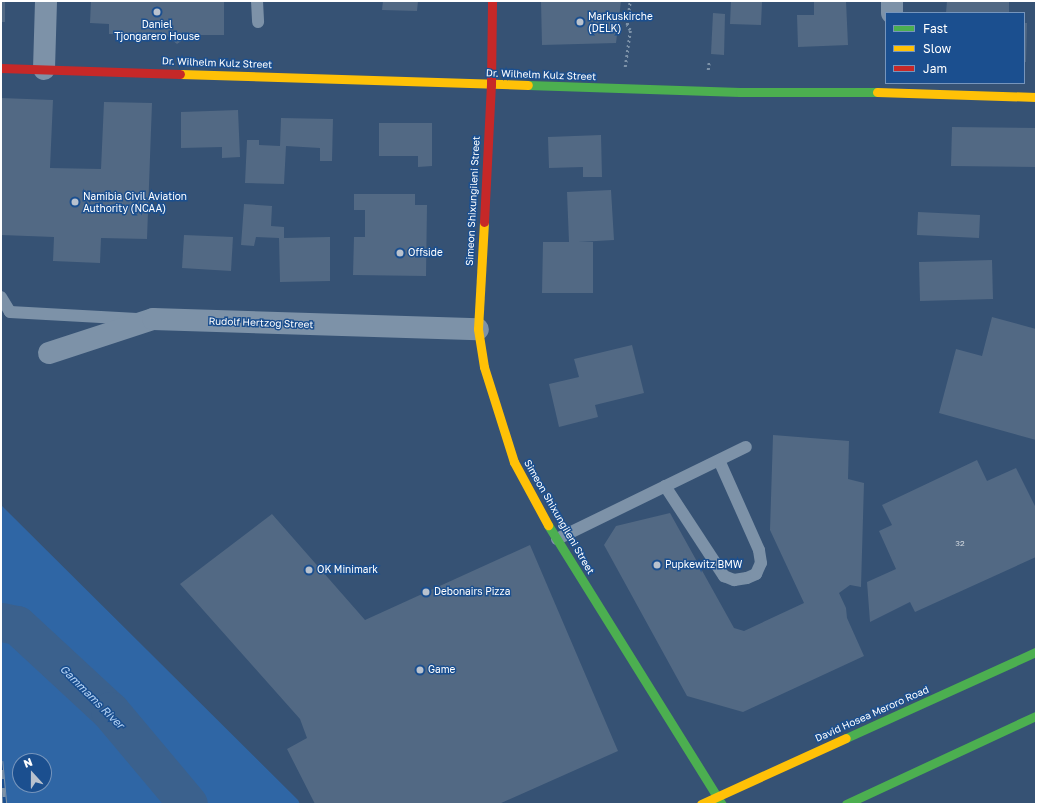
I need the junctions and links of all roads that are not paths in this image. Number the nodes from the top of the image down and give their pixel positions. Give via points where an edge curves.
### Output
1 (46, 1) edge
2 (257, 1) edge
3 (492, 1) edge
4 (892, 1) edge
5 (892, 12) edge
6 (258, 22) dead end
7 (1, 68) edge
8 (44, 69) junction
9 (490, 84) junction
10 (891, 88) edge
11 (1036, 98) edge
12 (1, 297) edge
13 (153, 319) junction
14 (478, 328) junction
15 (49, 353) dead end
16 (746, 447) dead end
17 (719, 460) junction
18 (665, 486) junction
19 (557, 539) junction
20 (1036, 652) edge
21 (1036, 716) edge
22 (720, 800) edge
23 (700, 804) edge
24 (846, 804) edge

1 - 8 street
2 - 6 lane
3 - 9 street, Simeon Shixungileni Street
4 - 5 street
7 - 8 street, Dr. Wilhelm Kulz Street
8 - 9 street, Dr. Wilhelm Kulz Street
9 - 10 street, Dr. Wilhelm Kulz Street via 740,92
9 - 14 street, Simeon Shixungileni Street
10 - 11 street, Dr. Wilhelm Kulz Street
12 - 13 lane via 10,312
13 - 14 street, Rudolf Hertzog Street
13 - 15 street, Rudolf Hertzog Street
14 - 19 street, Simeon Shixungileni Street via 484,367 514,462
16 - 17 lane
17 - 18 lane
17 - 18 lane via 759,550 761,563 756,574 748,578 734,580 724,576
18 - 19 lane
19 - 22 street, Simeon Shixungileni Street
20 - 22 street, David Hosea Meroro Road
21 - 24 street
22 - 23 street, David Hosea Meroro Road

